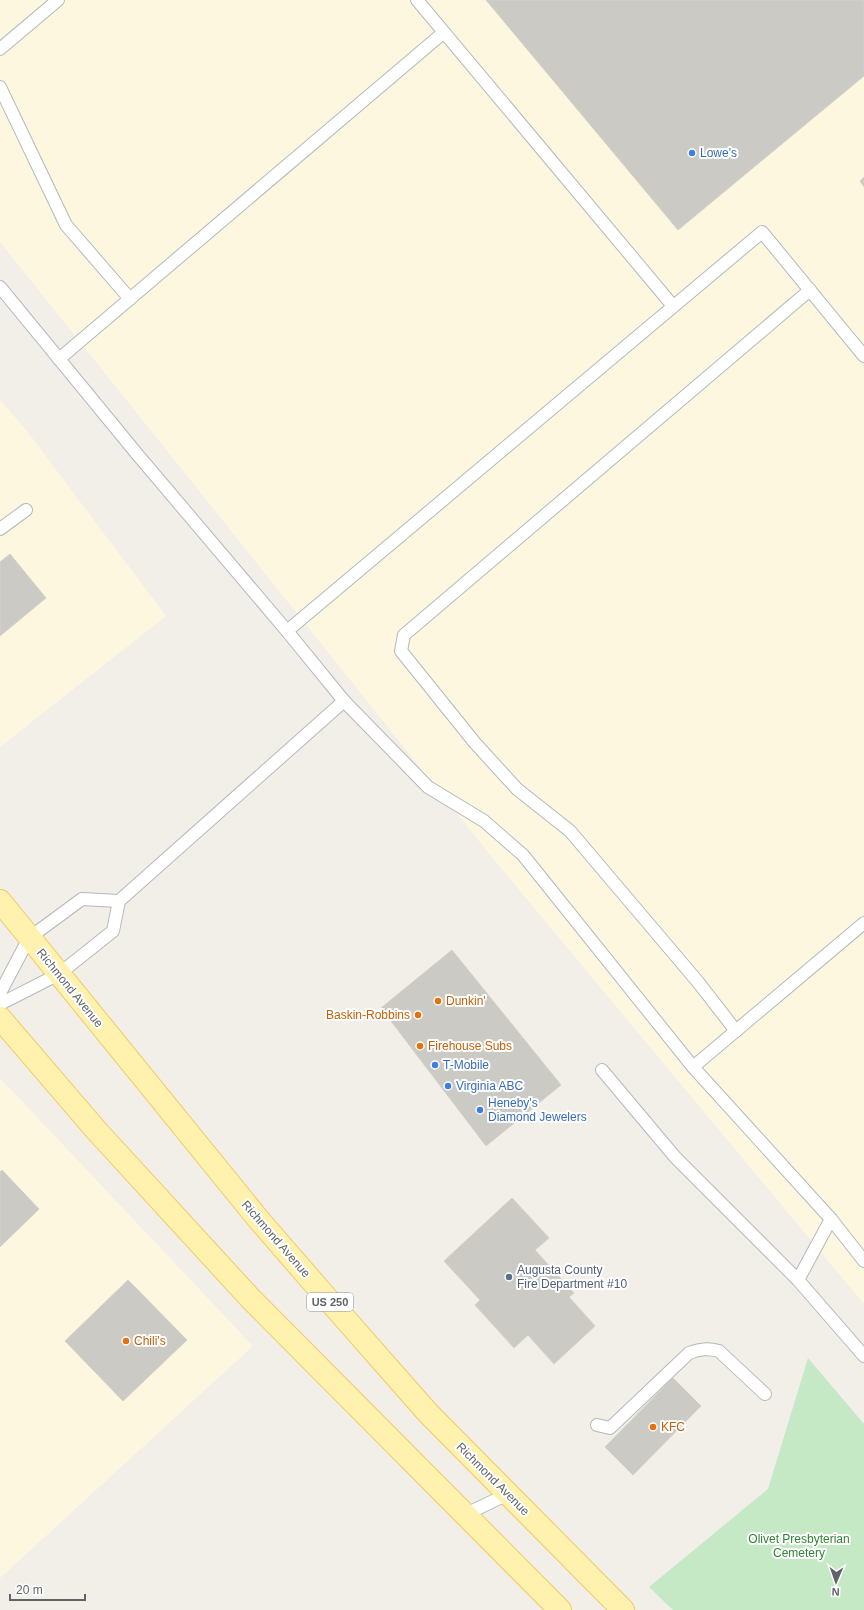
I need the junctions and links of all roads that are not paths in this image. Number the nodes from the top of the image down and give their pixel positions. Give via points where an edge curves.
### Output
1 (58, 0) edge
2 (417, 0) edge
3 (443, 33) junction
4 (0, 49) edge
5 (0, 87) edge
6 (0, 287) edge
7 (810, 290) junction
8 (130, 299) junction
9 (673, 306) junction
10 (864, 356) edge
11 (59, 359) junction
12 (26, 510) dead end
13 (0, 529) edge
14 (288, 631) junction
15 (344, 701) junction
16 (0, 901) edge
17 (119, 901) junction
18 (864, 923) edge
19 (29, 938) junction
20 (60, 974) junction
21 (0, 993) edge
22 (0, 1004) edge
23 (0, 1018) edge
24 (736, 1031) junction
25 (693, 1067) junction
26 (602, 1070) dead end
27 (831, 1219) junction
28 (864, 1261) edge
29 (798, 1280) junction
30 (864, 1356) edge
31 (765, 1394) dead end
32 (597, 1425) dead end
33 (508, 1494) junction
34 (464, 1515) junction
35 (560, 1610) edge
36 (623, 1610) edge

1 - 4 lane
2 - 3 lane
3 - 8 lane
3 - 9 lane
5 - 8 lane via 66,225
6 - 11 lane
7 - 9 lane via 762,232
7 - 10 lane
7 - 24 lane via 404,635 401,651 475,743 517,789 570,831 698,982
8 - 11 lane
9 - 14 lane
11 - 14 lane
12 - 13 lane
14 - 15 lane
15 - 17 lane
15 - 25 lane via 428,787 484,821 517,848
16 - 19 main road, Richmond Avenue / US 250
17 - 19 lane via 82,899
17 - 20 lane via 113,932
18 - 24 lane
19 - 20 main road, Richmond Avenue / US 250
19 - 21 lane
20 - 22 lane
20 - 33 main road, Richmond Avenue / US 250 via 264,1225 428,1413
23 - 34 main road via 96,1130 211,1257
24 - 25 lane
25 - 27 lane
26 - 29 lane via 675,1157
27 - 28 lane
27 - 29 lane
29 - 30 lane
31 - 32 lane via 719,1350 709,1348 689,1353 610,1428
33 - 34 lane
33 - 36 main road, Richmond Avenue / US 250
34 - 35 main road

